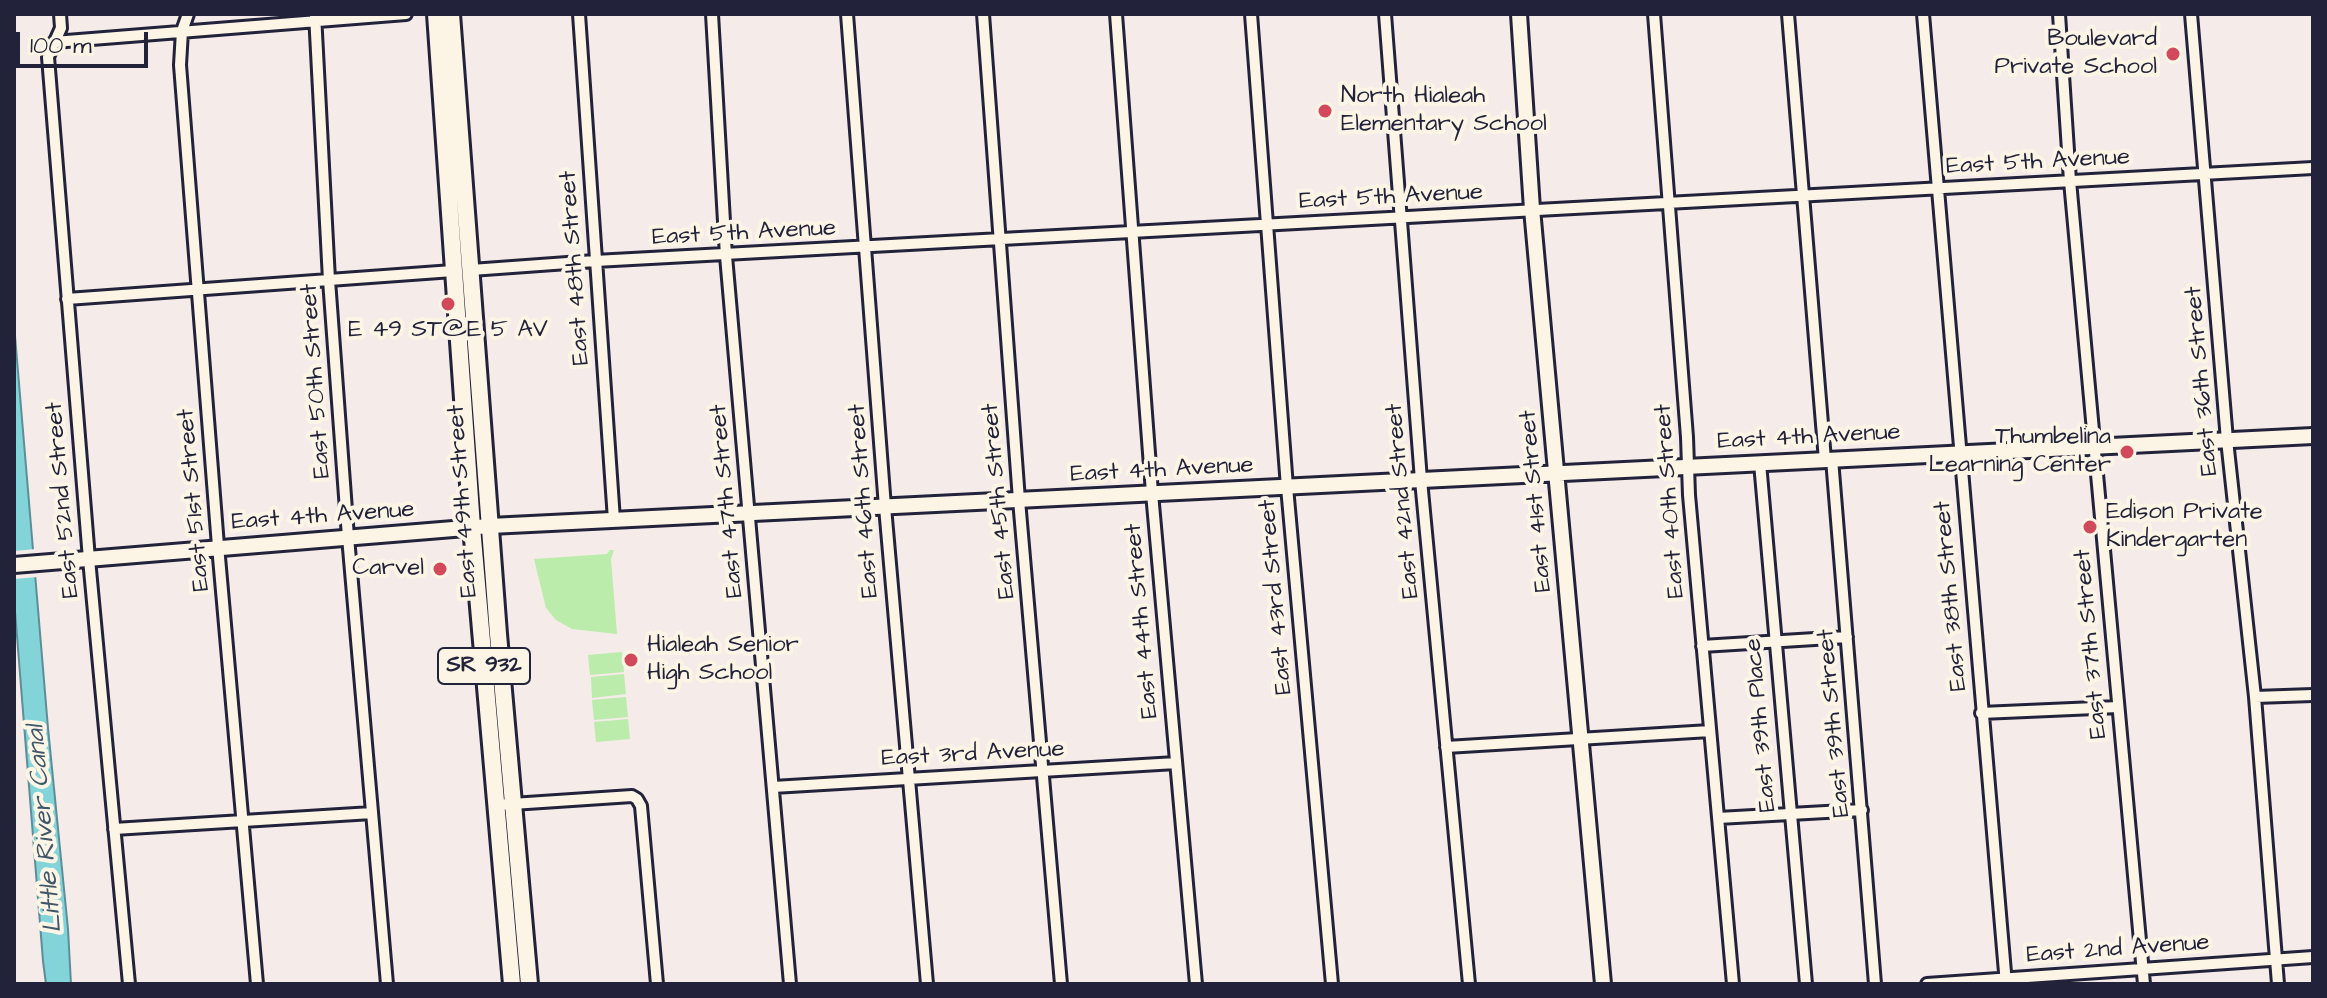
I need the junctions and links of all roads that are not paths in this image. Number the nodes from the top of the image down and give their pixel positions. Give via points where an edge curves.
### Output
1 (60, 14) edge
2 (188, 14) edge
3 (406, 14) edge
4 (436, 14) edge
5 (451, 14) edge
6 (579, 14) edge
7 (712, 14) edge
8 (847, 14) edge
9 (983, 14) edge
10 (1116, 14) edge
11 (1251, 14) edge
12 (1385, 14) edge
13 (1519, 14) edge
14 (1654, 14) edge
15 (1788, 14) edge
16 (1923, 14) edge
17 (2059, 14) edge
18 (2191, 14) edge
19 (316, 18) edge
20 (182, 31) junction
21 (54, 42) junction
22 (2313, 168) edge
23 (2206, 175) junction
24 (2070, 181) junction
25 (448, 188) junction
26 (1936, 188) junction
27 (1803, 196) junction
28 (1670, 203) junction
29 (1532, 209) junction
30 (1402, 218) junction
31 (1267, 224) junction
32 (1134, 233) junction
33 (999, 239) junction
34 (866, 248) junction
35 (726, 256) junction
36 (595, 261) junction
37 (471, 270) junction
38 (453, 271) junction
39 (329, 280) junction
40 (198, 290) junction
41 (67, 299) junction
42 (476, 342) junction
43 (2313, 436) edge
44 (2227, 440) junction
45 (2094, 446) junction
46 (1960, 452) junction
47 (1828, 459) junction
48 (1760, 463) junction
49 (1687, 467) junction
50 (1557, 474) junction
51 (1421, 480) junction
52 (1287, 487) junction
53 (1152, 493) junction
54 (1019, 500) junction
55 (885, 507) junction
56 (750, 513) junction
57 (614, 520) junction
58 (490, 526) junction
59 (472, 527) junction
60 (348, 537) junction
61 (218, 546) junction
62 (89, 559) junction
63 (14, 565) edge
64 (1847, 637) junction
65 (1774, 641) junction
66 (1702, 646) junction
67 (2313, 695) edge
68 (2255, 697) junction
69 (2118, 707) junction
70 (1981, 713) junction
71 (1710, 731) junction
72 (1581, 739) junction
73 (1446, 747) junction
74 (1176, 763) junction
75 (1043, 771) junction
76 (908, 778) junction
77 (773, 787) junction
78 (505, 804) junction
79 (1862, 810) junction
80 (372, 813) junction
81 (1790, 815) junction
82 (1718, 818) junction
83 (242, 819) junction
84 (114, 829) junction
85 (2313, 957) edge
86 (2276, 960) junction
87 (2142, 968) junction
88 (2006, 981) edge
89 (129, 984) edge
90 (257, 984) edge
91 (387, 984) edge
92 (512, 984) edge
93 (529, 984) edge
94 (657, 984) edge
95 (790, 984) edge
96 (927, 984) edge
97 (1061, 984) edge
98 (1196, 984) edge
99 (1332, 984) edge
100 (1469, 984) edge
101 (1603, 984) edge
102 (1733, 984) edge
103 (1806, 984) edge
104 (1875, 984) edge
105 (1927, 984) edge
106 (2144, 984) edge
107 (2278, 984) edge

1 - 21 street, East 52nd Street
2 - 20 street, East 51st Street
3 - 19 street
4 - 25 main road, East 49th Street / SR 932
5 - 37 main road, East 49th Street / SR 932
6 - 36 street, East 48th Street
7 - 35 street, East 47th Street
8 - 34 street, East 46th Street
9 - 33 street, East 45th Street
10 - 32 street, East 44th Street
11 - 31 street, East 43rd Street
12 - 30 street, East 42nd Street
13 - 29 main road, East 41st Street
14 - 28 street, East 40th Street
15 - 27 street, East 39th Street
16 - 26 street, East 38th Street
17 - 24 street, East 37th Street
18 - 23 street, East 36th Street
19 - 20 street
19 - 39 street, East 50th Street
20 - 21 street
20 - 40 street, East 51st Street via 180,65
21 - 41 street, East 52nd Street via 48,57
22 - 23 street, East 5th Avenue
23 - 24 street, East 5th Avenue
23 - 44 street, East 36th Street
24 - 26 street, East 5th Avenue
24 - 45 street, East 37th Street
25 - 37 main road via 454,198 459,258
25 - 38 main road, East 49th Street / SR 932
26 - 27 street, East 5th Avenue
26 - 46 street, East 38th Street
27 - 28 street, East 5th Avenue
27 - 47 street, East 39th Street
28 - 29 street, East 5th Avenue
28 - 49 street, East 40th Street
29 - 30 street, East 5th Avenue
29 - 50 main road, East 41st Street
30 - 31 street, East 5th Avenue
30 - 51 street, East 42nd Street
31 - 32 street, East 5th Avenue
31 - 52 street, East 43rd Street
32 - 33 street, East 5th Avenue
32 - 53 street, East 44th Street
33 - 34 street, East 5th Avenue
33 - 54 street, East 45th Street
34 - 35 street, East 5th Avenue
34 - 55 street, East 46th Street
35 - 36 street, East 5th Avenue
35 - 56 street, East 47th Street
36 - 37 street, East 5th Avenue
36 - 57 street, East 48th Street
37 - 42 main road, East 49th Street / SR 932
38 - 39 street
38 - 42 main road via 463,283 467,325
38 - 59 main road, East 49th Street / SR 932
39 - 40 street
39 - 60 street, East 50th Street
40 - 41 street
40 - 61 street, East 51st Street
41 - 62 street, East 52nd Street
42 - 58 main road, East 49th Street / SR 932
43 - 44 main road, East 4th Avenue
44 - 45 main road, East 4th Avenue
44 - 68 street, East 36th Street
45 - 46 main road, East 4th Avenue
45 - 69 street, East 37th Street
46 - 47 main road, East 4th Avenue
46 - 70 street, East 38th Street
47 - 48 main road, East 4th Avenue
47 - 64 street, East 39th Street
48 - 49 main road, East 4th Avenue
48 - 65 street, East 39th Place
49 - 50 main road, East 4th Avenue
49 - 66 street, East 40th Street
50 - 51 main road, East 4th Avenue
50 - 72 main road, East 41st Street
51 - 52 main road, East 4th Avenue
51 - 73 street, East 42nd Street
52 - 53 main road, East 4th Avenue
52 - 99 street, East 43rd Street
53 - 54 main road, East 4th Avenue
53 - 74 street, East 44th Street
54 - 55 main road, East 4th Avenue
54 - 75 street, East 45th Street
55 - 56 main road, East 4th Avenue
55 - 76 street, East 46th Street
56 - 57 main road, East 4th Avenue
56 - 77 street, East 47th Street
57 - 58 main road, East 4th Avenue
58 - 59 main road, East 4th Avenue
58 - 78 main road, East 49th Street / SR 932
59 - 60 main road, East 4th Avenue
59 - 78 main road, East 49th Street / SR 932
60 - 61 main road, East 4th Avenue
60 - 80 street, East 50th Street
61 - 62 main road, East 4th Avenue
61 - 83 street, East 51st Street
62 - 63 main road, East 4th Avenue
62 - 84 street, East 52nd Street
64 - 65 street
64 - 79 street, East 39th Street
65 - 66 street
65 - 81 street, East 39th Place
66 - 71 street, East 40th Street
67 - 68 street
68 - 86 street, East 36th Street
69 - 70 street
69 - 87 street, East 37th Street
70 - 88 street, East 38th Street
71 - 72 street
71 - 82 street, East 40th Street
72 - 73 street
72 - 101 main road, East 41st Street
73 - 100 street, East 42nd Street
74 - 75 street, East 3rd Avenue
74 - 98 street, East 44th Street
75 - 76 street, East 3rd Avenue
75 - 97 street, East 45th Street
76 - 77 street, East 3rd Avenue
76 - 96 street, East 46th Street
77 - 95 street, East 47th Street
78 - 92 main road, East 49th Street / SR 932
78 - 93 main road, East 49th Street / SR 932
78 - 94 street via 637,799
79 - 81 street
79 - 104 street, East 39th Street
80 - 83 street
80 - 91 street, East 50th Street
81 - 82 street
81 - 103 street, East 39th Place
82 - 102 street, East 40th Street
83 - 84 street
83 - 90 street, East 51st Street
84 - 89 street, East 52nd Street
85 - 86 street, East 2nd Avenue
86 - 87 street, East 2nd Avenue
86 - 107 street, East 36th Street
87 - 88 street, East 2nd Avenue
87 - 106 street, East 37th Street
88 - 105 street, East 2nd Avenue

